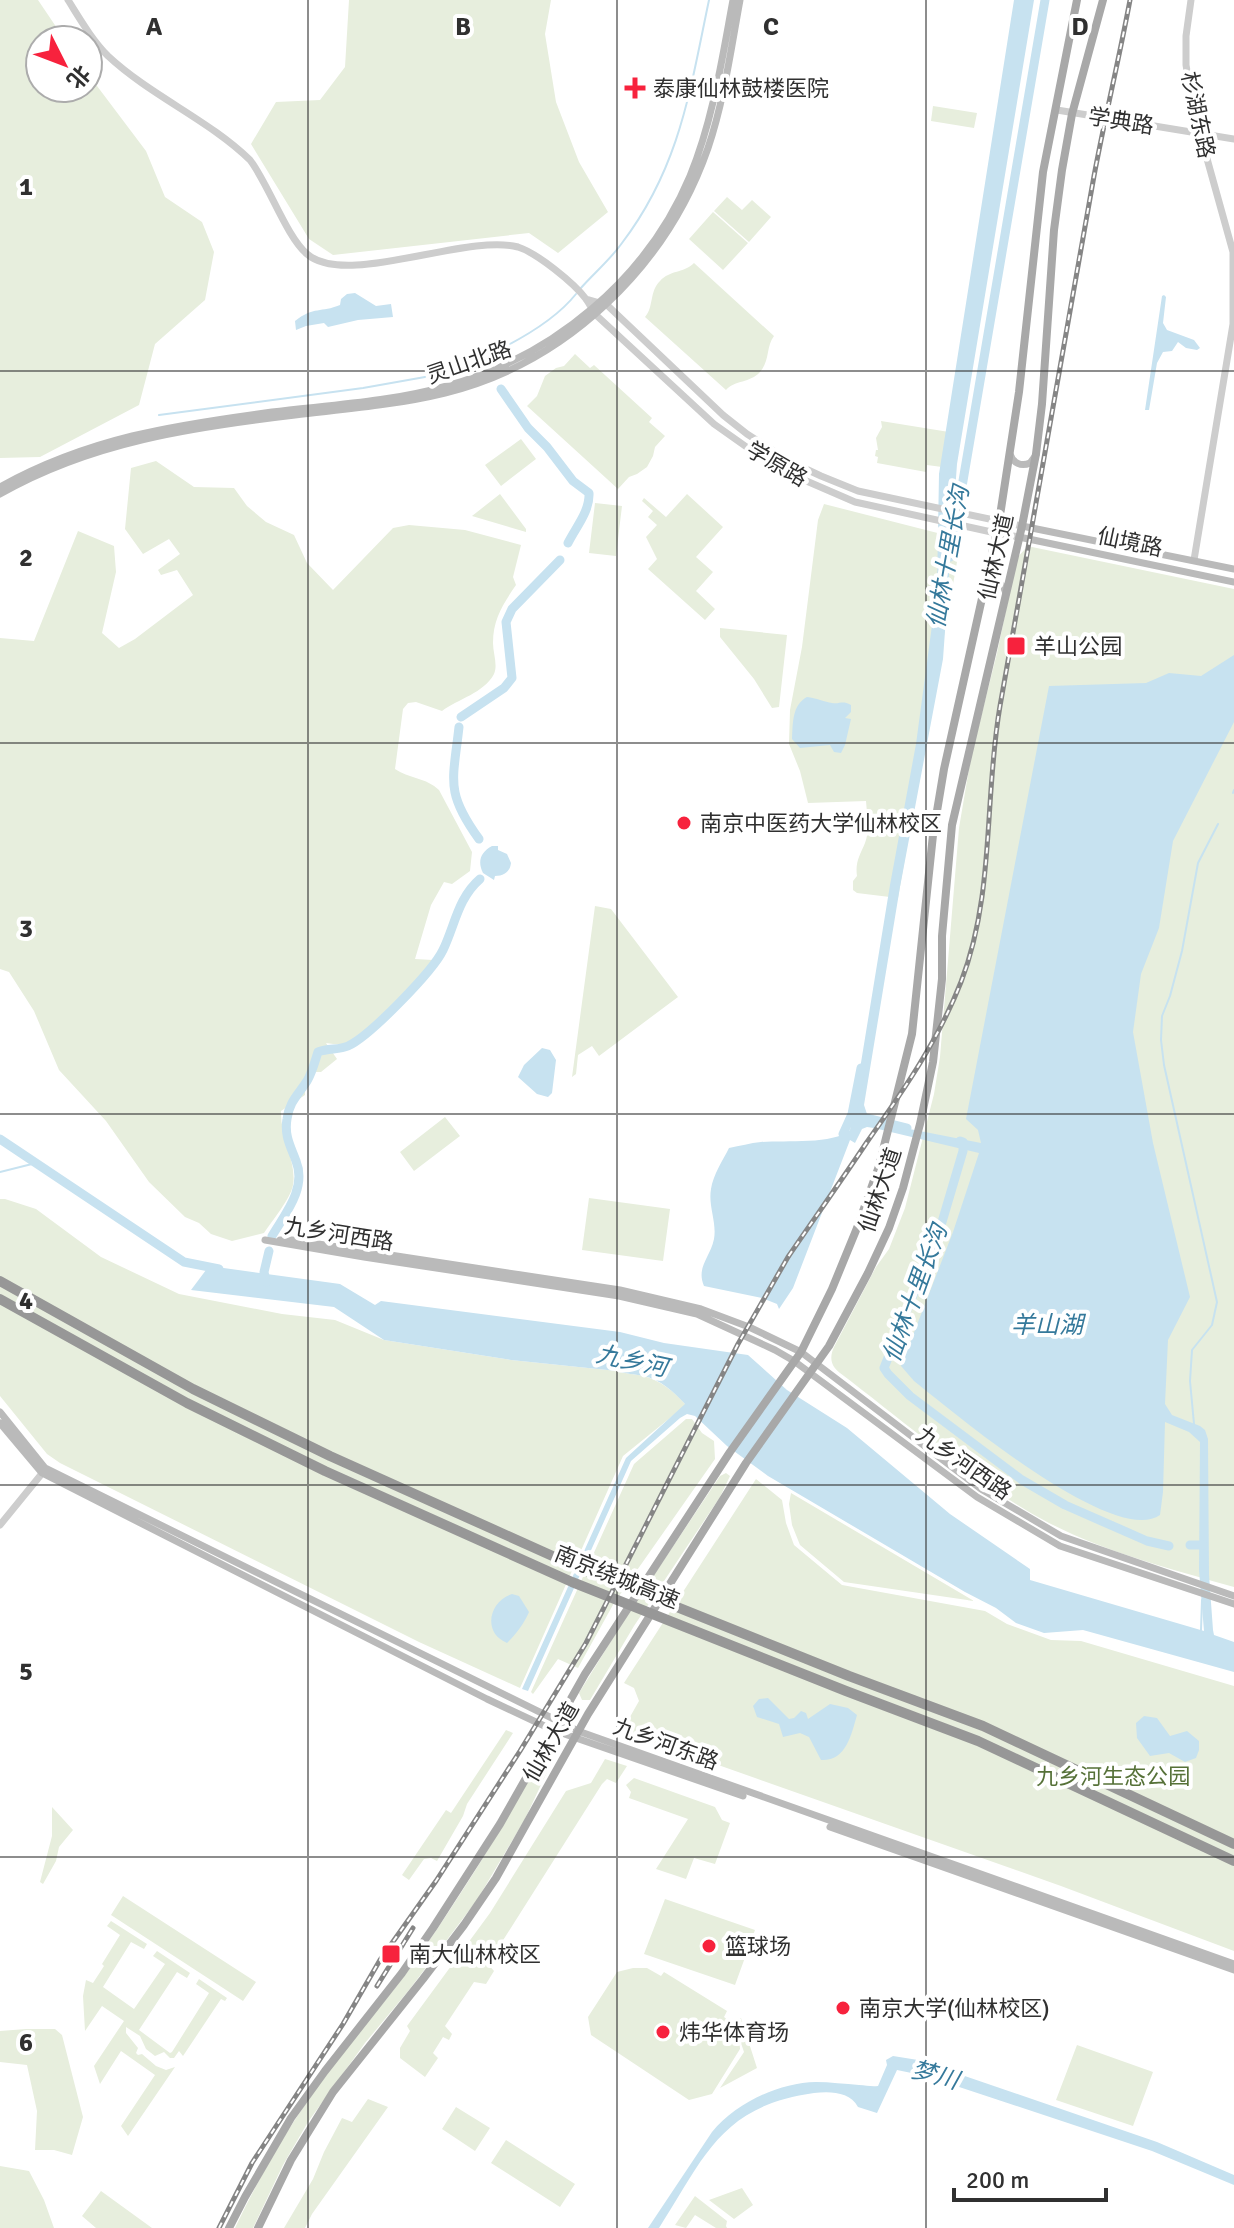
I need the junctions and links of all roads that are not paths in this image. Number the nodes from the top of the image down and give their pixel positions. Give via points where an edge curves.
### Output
1 (68, 0) edge
2 (733, 0) edge
3 (740, 0) edge
4 (1077, 0) edge
5 (1103, 0) edge
6 (1191, 0) edge
7 (1057, 110) junction
8 (1072, 114) junction
9 (1200, 133) junction
10 (1234, 139) edge
11 (1062, 170) junction
12 (1043, 172) junction
13 (586, 299) junction
14 (604, 304) junction
15 (594, 312) junction
16 (1010, 451) junction
17 (1036, 454) junction
18 (0, 487) edge
19 (0, 494) edge
20 (999, 522) junction
21 (1022, 526) junction
22 (996, 533) junction
23 (1019, 537) junction
24 (1194, 560) junction
25 (1234, 569) edge
26 (1234, 582) edge
27 (984, 589) junction
28 (1006, 594) junction
29 (0, 1281) edge
30 (0, 1299) edge
31 (801, 1352) junction
32 (794, 1361) junction
33 (817, 1363) junction
34 (810, 1373) junction
35 (0, 1412) edge
36 (0, 1423) edge
37 (44, 1471) junction
38 (0, 1525) edge
39 (1182, 1583) junction
40 (1220, 1596) junction
41 (1234, 1596) edge
42 (1234, 1604) edge
43 (555, 1726) junction
44 (576, 1735) junction
45 (1234, 1844) edge
46 (1234, 1861) edge
47 (1234, 1967) edge
48 (229, 2228) edge
49 (258, 2228) edge

1 - 13 street, 学原路 via 95,42 119,65 250,160 295,240 316,260 340,267 506,245 541,258
2 - 14 main road, 灵山北路 via 704,135 689,177 656,236
3 - 14 main road, 灵山北路 via 711,138 694,180 655,248
4 - 7 main road, 仙林大道
5 - 8 main road, 仙林大道
6 - 9 street, 杉湖东路 via 1186,65
7 - 8 street, 学典路
7 - 12 main road, 仙林大道
8 - 9 street, 学典路
8 - 11 main road, 仙林大道
9 - 10 street, 学典路
9 - 24 street, 杉湖东路 via 1233,252 1233,324
11 - 12 main road
11 - 17 main road, 仙林大道
12 - 16 main road, 仙林大道
13 - 14 street
13 - 15 street, 学原路
14 - 15 main road, 灵山北路
14 - 20 street, 学原路 via 730,420 791,462 858,491
15 - 18 main road, 灵山北路 via 524,356 445,387 145,431 55,461
15 - 19 main road, 灵山北路 via 526,361 446,393 148,437 77,459
15 - 22 street, 学原路 via 714,424 788,473 855,502
16 - 17 main road via 1022,465
16 - 20 main road, 仙林大道
17 - 21 main road, 仙林大道
20 - 21 street, 学原路
20 - 22 main road, 仙林大道
21 - 23 main road, 仙林大道
21 - 24 main road, 仙境路
22 - 23 street, 学原路
22 - 27 main road, 仙林大道
23 - 26 main road, 仙境路
23 - 28 main road, 仙林大道
24 - 25 main road, 仙境路
27 - 28 main road via 998,583
27 - 31 main road, 仙林大道 via 944,769 912,1034 892,1118 857,1228
28 - 33 main road, 仙林大道 via 952,825 937,1027 920,1124 889,1228
29 - 45 highway, 南京绕城高速 via 193,1389 330,1456 577,1567 983,1726
30 - 46 highway, 南京绕城高速 via 187,1403 325,1471 572,1582 978,1741
31 - 32 main road, 仙林大道
31 - 32 main road, 九乡河西路 via 701,1309 620,1290 265,1240 619,1296 697,1314
31 - 33 main road, 九乡河西路
32 - 34 main road, 九乡河西路
32 - 43 main road, 仙林大道
33 - 34 main road, 仙林大道
33 - 39 main road, 九乡河西路 via 981,1489 1061,1536
34 - 39 main road, 九乡河西路 via 977,1497 1060,1546
34 - 44 main road, 仙林大道 via 746,1463
35 - 37 main road, 九乡河东路
36 - 37 main road, 九乡河东路
37 - 38 street
37 - 43 main road, 九乡河东路
39 - 40 main road, 九乡河西路
40 - 41 main road, 九乡河西路
40 - 42 main road, 九乡河西路
43 - 44 main road, 九乡河东路
43 - 48 main road, 仙林大道 via 433,1928 291,2118
44 - 47 main road, 九乡河东路
44 - 49 main road, 仙林大道 via 496,1878 310,2127

